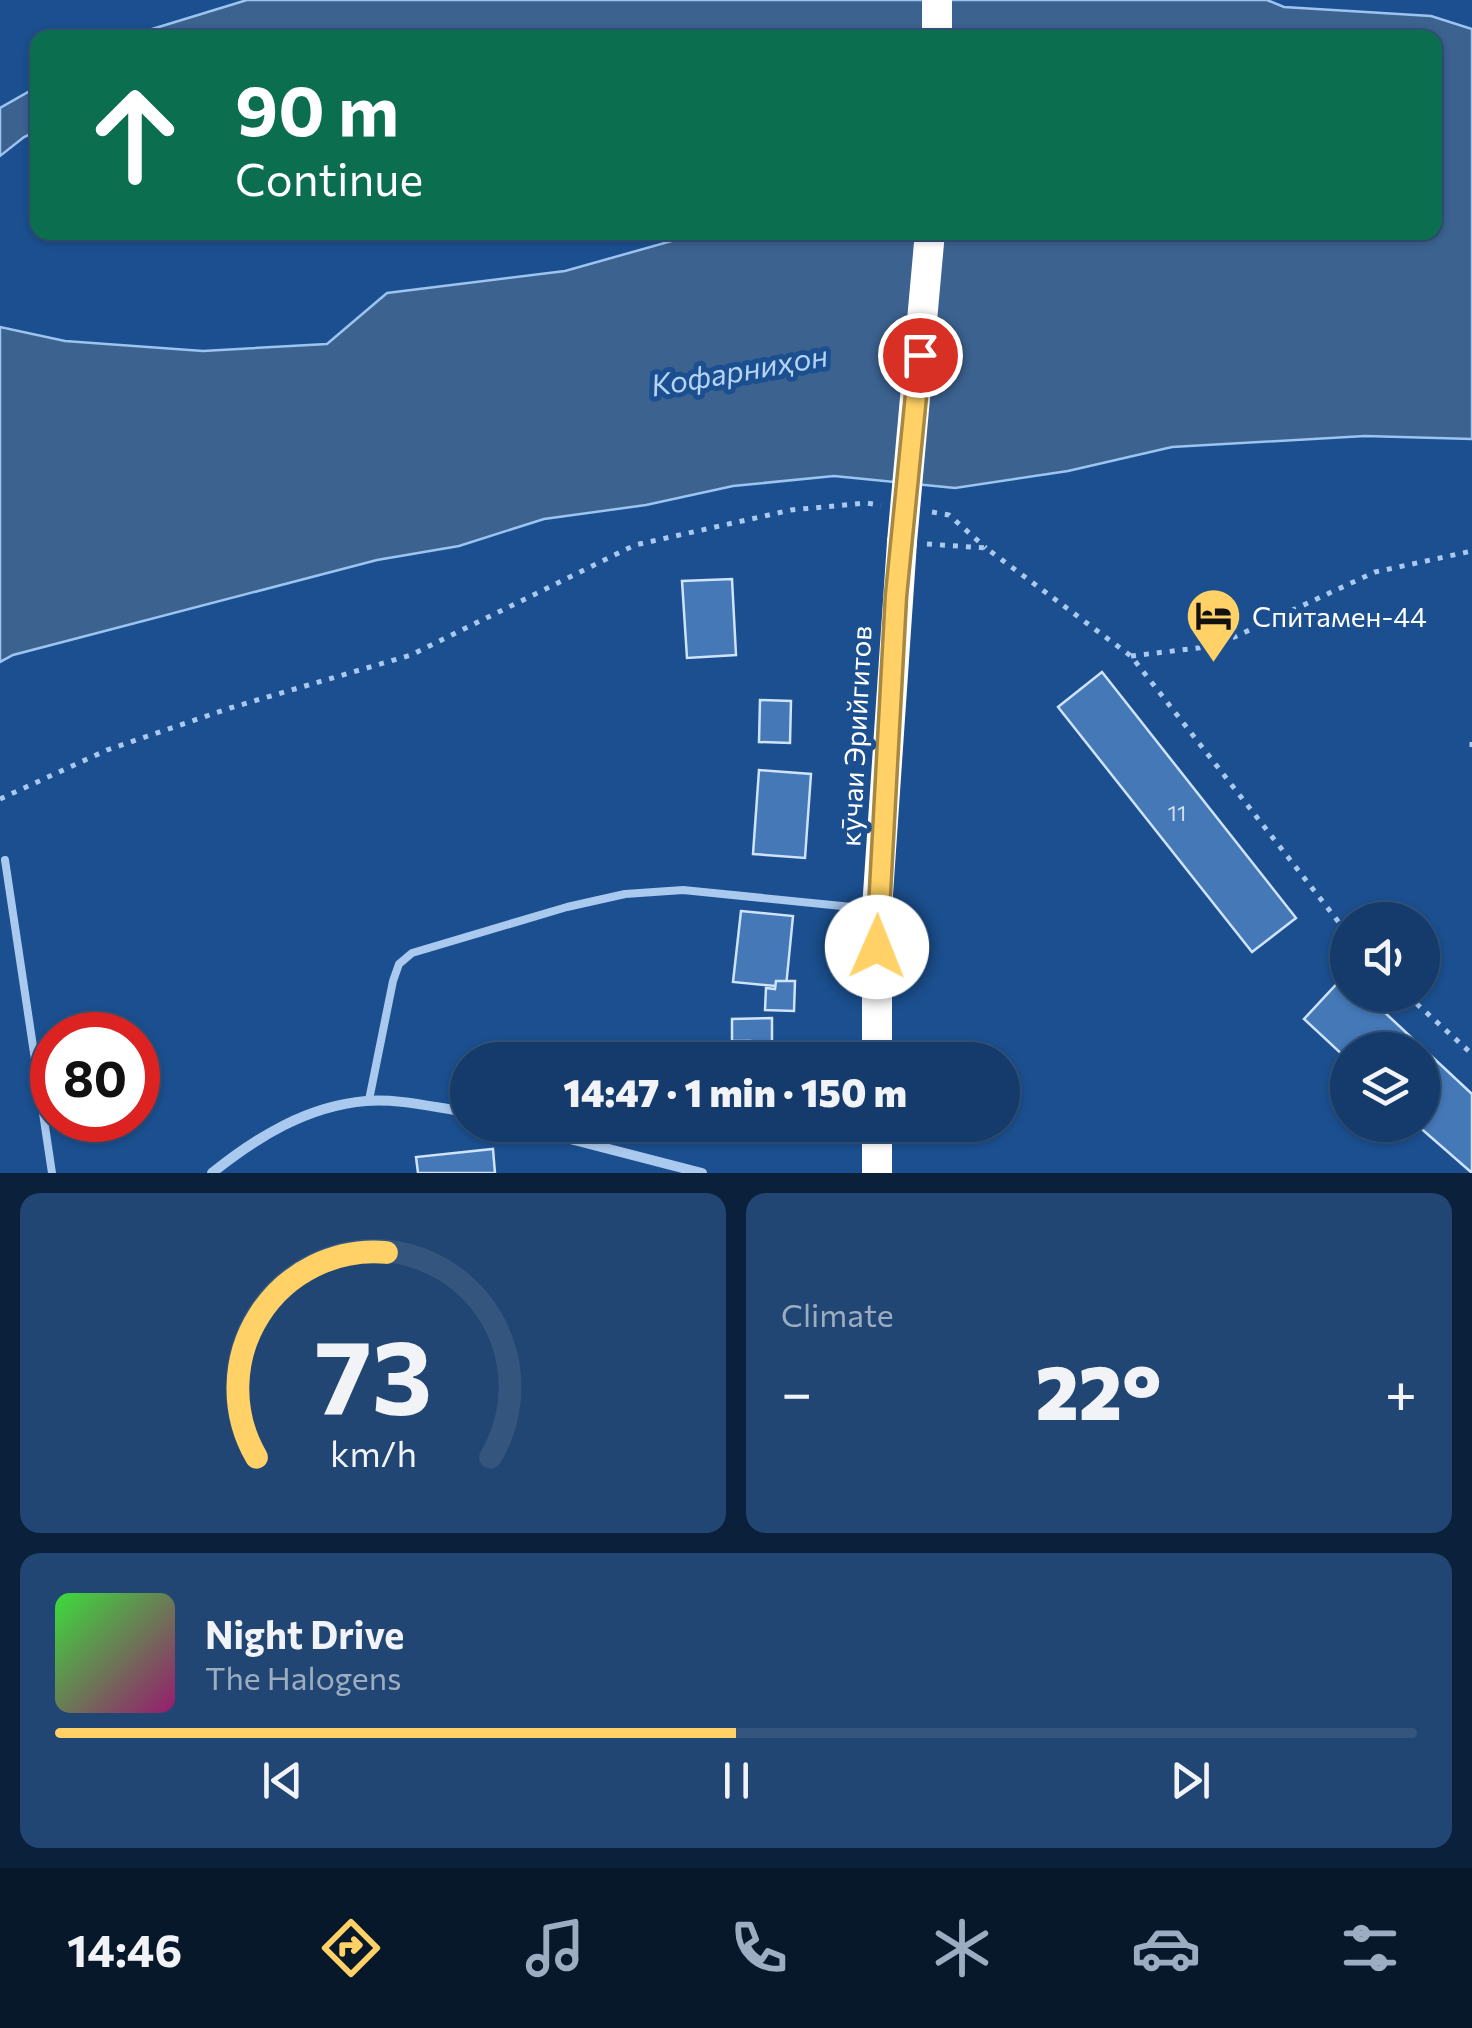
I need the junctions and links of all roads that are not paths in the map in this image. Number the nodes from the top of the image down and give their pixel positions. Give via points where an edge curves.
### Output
1 (937, 0) edge
2 (937, 30) edge
3 (929, 240) edge
4 (5, 860) dead end
5 (877, 910) junction
6 (877, 1042) edge
7 (369, 1100) junction
8 (450, 1110) edge
9 (582, 1142) edge
10 (877, 1142) edge
11 (52, 1173) edge
12 (212, 1173) edge
13 (702, 1173) edge
14 (877, 1173) edge

1 - 2 highway
3 - 5 highway, кӯчаи Эрийгитов, bridge via 896,596
4 - 11 lane
5 - 6 highway, кӯчаи Эрийгитов
5 - 7 lane via 684,890 625,894 412,954 393,980
7 - 8 street
7 - 12 street via 314,1111 250,1143
9 - 13 street
10 - 14 highway

